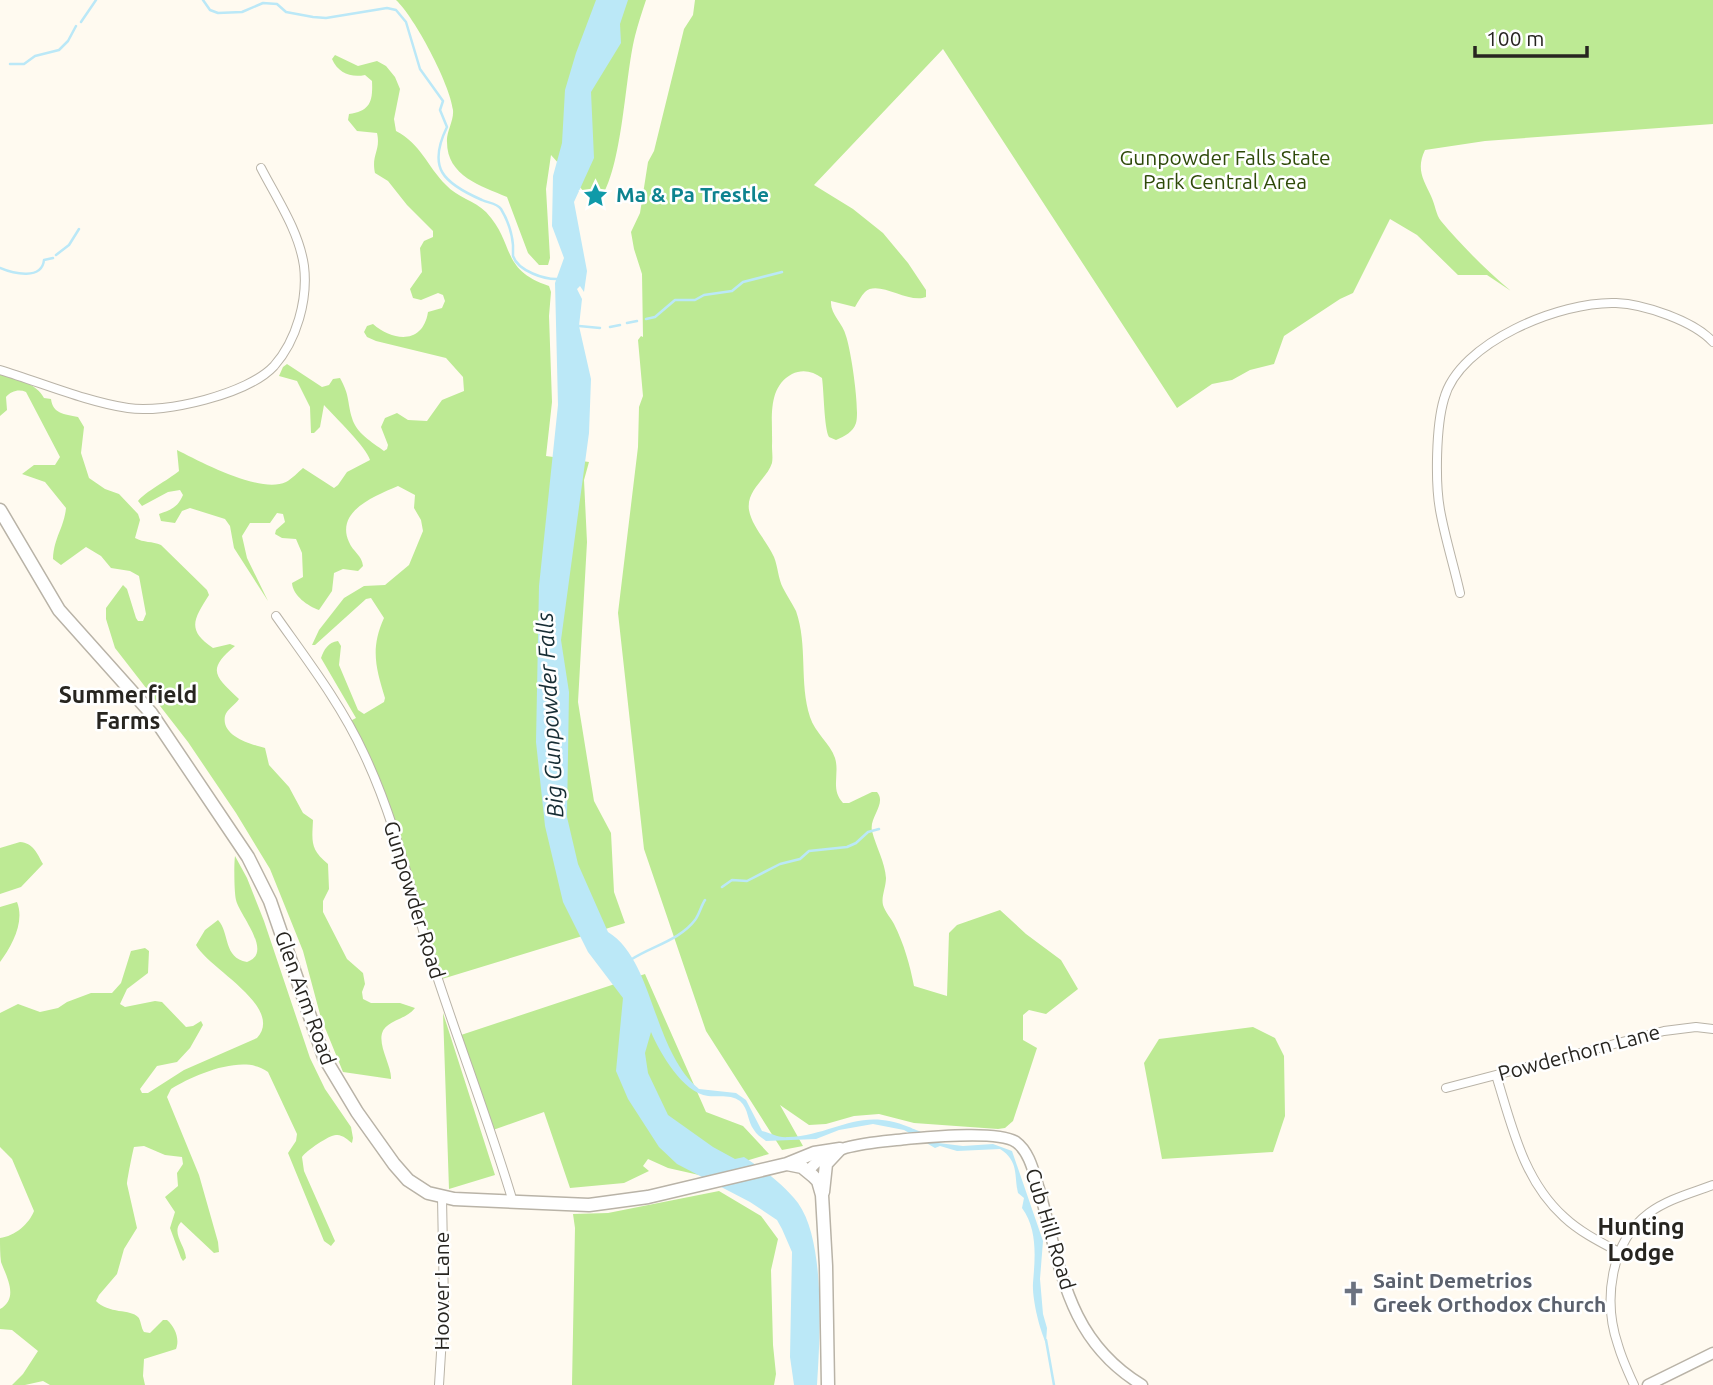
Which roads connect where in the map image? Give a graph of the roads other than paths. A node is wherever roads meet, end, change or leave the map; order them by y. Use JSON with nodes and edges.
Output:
{"nodes":[{"id":1,"x":261,"y":168,"type":"dead end"},
{"id":2,"x":1713,"y":342,"type":"edge"},
{"id":3,"x":0,"y":370,"type":"edge"},
{"id":4,"x":0,"y":510,"type":"edge"},
{"id":5,"x":1460,"y":593,"type":"dead end"},
{"id":6,"x":276,"y":615,"type":"dead end"},
{"id":7,"x":1713,"y":1030,"type":"edge"},
{"id":8,"x":1496,"y":1075,"type":"junction"},
{"id":9,"x":1446,"y":1088,"type":"dead end"},
{"id":10,"x":840,"y":1149,"type":"junction"},
{"id":11,"x":782,"y":1165,"type":"junction"},
{"id":12,"x":808,"y":1171,"type":"junction"},
{"id":13,"x":1713,"y":1185,"type":"edge"},
{"id":14,"x":822,"y":1195,"type":"junction"},
{"id":15,"x":442,"y":1197,"type":"junction"},
{"id":16,"x":513,"y":1202,"type":"junction"},
{"id":17,"x":1619,"y":1252,"type":"junction"},
{"id":18,"x":1713,"y":1353,"type":"edge"},
{"id":19,"x":439,"y":1385,"type":"edge"},
{"id":20,"x":828,"y":1385,"type":"edge"},
{"id":21,"x":1142,"y":1385,"type":"edge"},
{"id":22,"x":1634,"y":1385,"type":"edge"},
{"id":23,"x":1648,"y":1385,"type":"edge"}],
"edges":[{"from":1,"to":3,"type":"street"},
{"from":2,"to":5,"type":"street"},
{"from":4,"to":15,"type":"main road","name":"Glen Arm Road"},
{"from":6,"to":16,"type":"street","name":"Gunpowder Road"},
{"from":7,"to":8,"type":"street","name":"Powderhorn Lane"},
{"from":8,"to":9,"type":"street","name":"Powderhorn Lane"},
{"from":8,"to":17,"type":"street"},
{"from":10,"to":11,"type":"main road","name":"Glen Arm Road"},
{"from":10,"to":12,"type":"street","name":"Cub Hill Road"},
{"from":10,"to":14,"type":"main road"},
{"from":10,"to":21,"type":"street","name":"Cub Hill Road"},
{"from":11,"to":12,"type":"main road"},
{"from":11,"to":16,"type":"main road","name":"Glen Arm Road"},
{"from":12,"to":14,"type":"main road"},
{"from":13,"to":17,"type":"street"},
{"from":14,"to":20,"type":"main road"},
{"from":15,"to":16,"type":"main road","name":"Glen Arm Road"},
{"from":15,"to":19,"type":"street","name":"Hoover Lane"},
{"from":17,"to":22,"type":"street"},
{"from":18,"to":23,"type":"street"}]}
